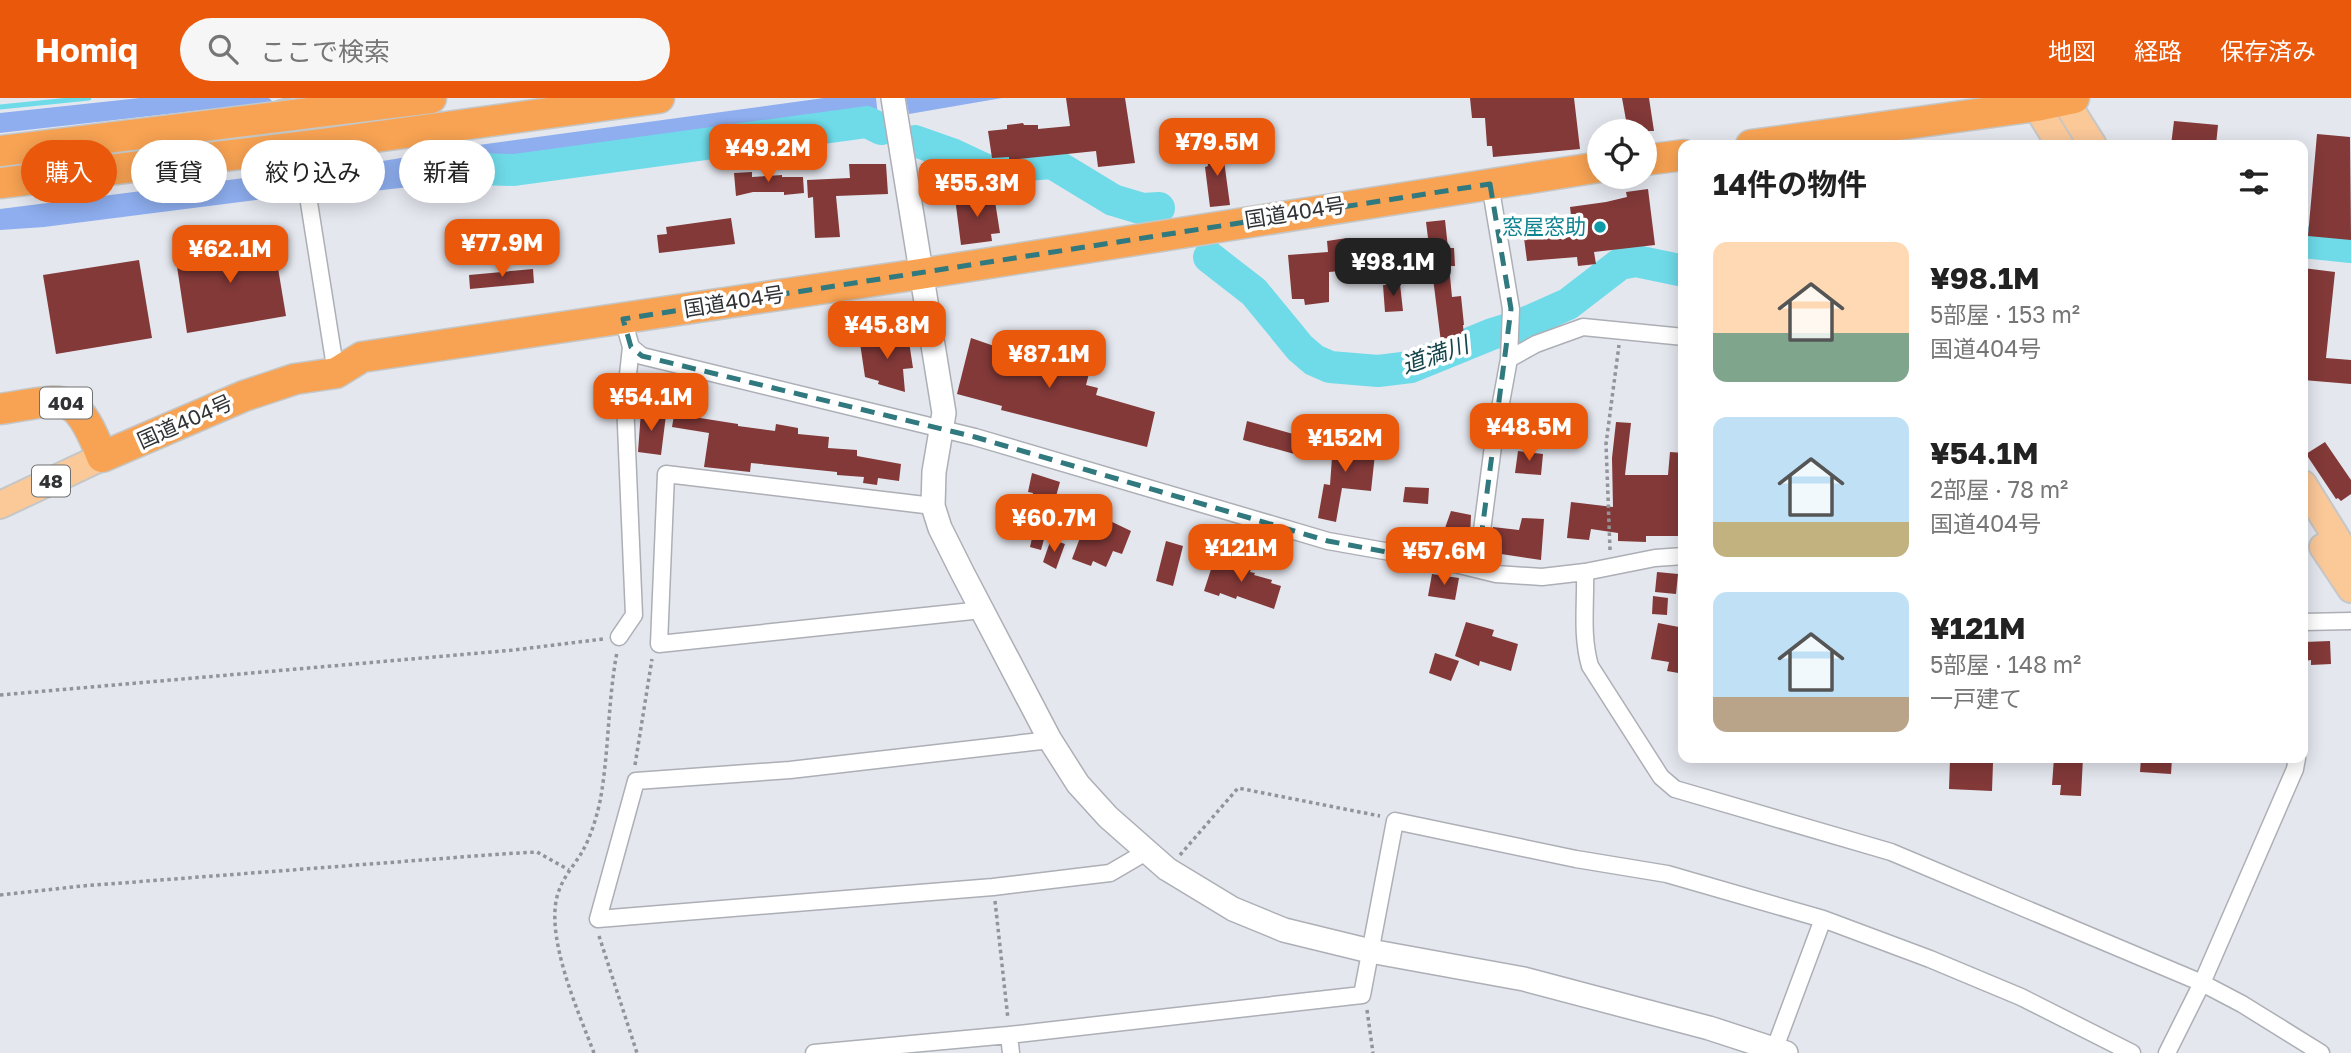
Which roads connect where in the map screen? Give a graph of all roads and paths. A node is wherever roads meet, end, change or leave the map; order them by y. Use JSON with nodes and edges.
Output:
{"nodes":[{"id":1,"x":431,"y":98,"type":"edge"},
{"id":2,"x":659,"y":98,"type":"edge"},
{"id":3,"x":893,"y":98,"type":"edge"},
{"id":4,"x":1917,"y":98,"type":"edge"},
{"id":5,"x":2054,"y":100,"type":"edge"},
{"id":6,"x":1838,"y":133,"type":"junction"},
{"id":7,"x":1787,"y":140,"type":"edge"},
{"id":8,"x":2059,"y":140,"type":"edge"},
{"id":9,"x":2089,"y":140,"type":"edge"},
{"id":10,"x":0,"y":151,"type":"edge"},
{"id":11,"x":1678,"y":156,"type":"edge"},
{"id":12,"x":1657,"y":158,"type":"edge"},
{"id":13,"x":1587,"y":169,"type":"edge"},
{"id":14,"x":0,"y":183,"type":"edge"},
{"id":15,"x":1490,"y":184,"type":"junction"},
{"id":16,"x":309,"y":203,"type":"edge"},
{"id":17,"x":920,"y":274,"type":"junction"},
{"id":18,"x":1622,"y":330,"type":"junction"},
{"id":19,"x":627,"y":333,"type":"junction"},
{"id":20,"x":1678,"y":336,"type":"edge"},
{"id":21,"x":1509,"y":359,"type":"junction"},
{"id":22,"x":336,"y":373,"type":"junction"},
{"id":23,"x":0,"y":409,"type":"edge"},
{"id":24,"x":942,"y":429,"type":"junction"},
{"id":25,"x":102,"y":457,"type":"junction"},
{"id":26,"x":2308,"y":492,"type":"edge"},
{"id":27,"x":0,"y":505,"type":"edge"},
{"id":28,"x":933,"y":506,"type":"junction"},
{"id":29,"x":2308,"y":525,"type":"edge"},
{"id":30,"x":1678,"y":556,"type":"edge"},
{"id":31,"x":2351,"y":561,"type":"edge"},
{"id":32,"x":1611,"y":566,"type":"junction"},
{"id":33,"x":1477,"y":569,"type":"junction"},
{"id":34,"x":1585,"y":572,"type":"junction"},
{"id":35,"x":2351,"y":589,"type":"edge"},
{"id":36,"x":982,"y":610,"type":"junction"},
{"id":37,"x":2351,"y":621,"type":"edge"},
{"id":38,"x":2308,"y":622,"type":"edge"},
{"id":39,"x":620,"y":637,"type":"junction"},
{"id":40,"x":659,"y":644,"type":"junction"},
{"id":41,"x":0,"y":695,"type":"edge"},
{"id":42,"x":1050,"y":740,"type":"junction"},
{"id":43,"x":2296,"y":763,"type":"edge"},
{"id":44,"x":636,"y":781,"type":"junction"},
{"id":45,"x":1395,"y":821,"type":"junction"},
{"id":46,"x":1146,"y":852,"type":"junction"},
{"id":47,"x":1167,"y":869,"type":"junction"},
{"id":48,"x":570,"y":870,"type":"junction"},
{"id":49,"x":993,"y":887,"type":"junction"},
{"id":50,"x":0,"y":895,"type":"edge"},
{"id":51,"x":598,"y":919,"type":"junction"},
{"id":52,"x":1823,"y":919,"type":"junction"},
{"id":53,"x":1370,"y":951,"type":"junction"},
{"id":54,"x":2202,"y":983,"type":"junction"},
{"id":55,"x":1362,"y":995,"type":"junction"},
{"id":56,"x":1009,"y":1035,"type":"junction"},
{"id":57,"x":592,"y":1047,"type":"junction"},
{"id":58,"x":1778,"y":1052,"type":"edge"},
{"id":59,"x":585,"y":1053,"type":"edge"},
{"id":60,"x":594,"y":1053,"type":"edge"},
{"id":61,"x":637,"y":1053,"type":"edge"},
{"id":62,"x":814,"y":1053,"type":"edge"},
{"id":63,"x":1011,"y":1053,"type":"edge"},
{"id":64,"x":1373,"y":1053,"type":"edge"},
{"id":65,"x":2132,"y":1053,"type":"edge"},
{"id":66,"x":2166,"y":1053,"type":"edge"},
{"id":67,"x":2321,"y":1053,"type":"edge"}],
"edges":[{"from":1,"to":10,"type":"highway"},
{"from":2,"to":14,"type":"highway"},
{"from":3,"to":17,"type":"street"},
{"from":4,"to":6,"type":"highway"},
{"from":5,"to":6,"type":"highway"},
{"from":5,"to":8,"type":"main road"},
{"from":5,"to":9,"type":"main road"},
{"from":6,"to":7,"type":"highway"},
{"from":11,"to":12,"type":"highway"},
{"from":13,"to":15,"type":"highway","name":"国道404号"},
{"from":15,"to":17,"type":"highway","name":"国道404号"},
{"from":15,"to":21,"type":"street"},
{"from":16,"to":22,"type":"street"},
{"from":17,"to":19,"type":"highway","name":"国道404号"},
{"from":17,"to":24,"type":"street"},
{"from":18,"to":20,"type":"street"},
{"from":18,"to":21,"type":"street"},
{"from":18,"to":32,"type":"path"},
{"from":19,"to":22,"type":"highway","name":"国道404号"},
{"from":19,"to":24,"type":"street"},
{"from":19,"to":39,"type":"street"},
{"from":21,"to":33,"type":"street"},
{"from":22,"to":25,"type":"highway","name":"国道404号"},
{"from":23,"to":25,"type":"highway","number":"404"},
{"from":24,"to":28,"type":"street"},
{"from":24,"to":33,"type":"street"},
{"from":25,"to":27,"type":"main road","number":"48"},
{"from":26,"to":31,"type":"main road"},
{"from":28,"to":36,"type":"street"},
{"from":28,"to":40,"type":"street"},
{"from":29,"to":35,"type":"main road"},
{"from":30,"to":32,"type":"street"},
{"from":32,"to":34,"type":"street"},
{"from":33,"to":34,"type":"street"},
{"from":34,"to":54,"type":"street"},
{"from":36,"to":40,"type":"street"},
{"from":36,"to":42,"type":"street"},
{"from":37,"to":38,"type":"street"},
{"from":39,"to":41,"type":"path"},
{"from":39,"to":48,"type":"path"},
{"from":40,"to":44,"type":"path"},
{"from":42,"to":44,"type":"street"},
{"from":42,"to":46,"type":"street"},
{"from":43,"to":54,"type":"street"},
{"from":44,"to":51,"type":"street"},
{"from":45,"to":47,"type":"path"},
{"from":45,"to":52,"type":"street"},
{"from":45,"to":53,"type":"street"},
{"from":46,"to":47,"type":"street"},
{"from":46,"to":49,"type":"street"},
{"from":47,"to":53,"type":"street"},
{"from":48,"to":50,"type":"path"},
{"from":48,"to":57,"type":"path"},
{"from":49,"to":51,"type":"street"},
{"from":49,"to":56,"type":"path"},
{"from":51,"to":61,"type":"path"},
{"from":52,"to":58,"type":"street"},
{"from":52,"to":65,"type":"street"},
{"from":53,"to":55,"type":"street"},
{"from":53,"to":58,"type":"street"},
{"from":54,"to":66,"type":"street"},
{"from":54,"to":67,"type":"street"},
{"from":55,"to":56,"type":"street"},
{"from":55,"to":64,"type":"path"},
{"from":56,"to":62,"type":"street"},
{"from":56,"to":63,"type":"street"},
{"from":57,"to":59,"type":"path"},
{"from":57,"to":60,"type":"path"}]}
